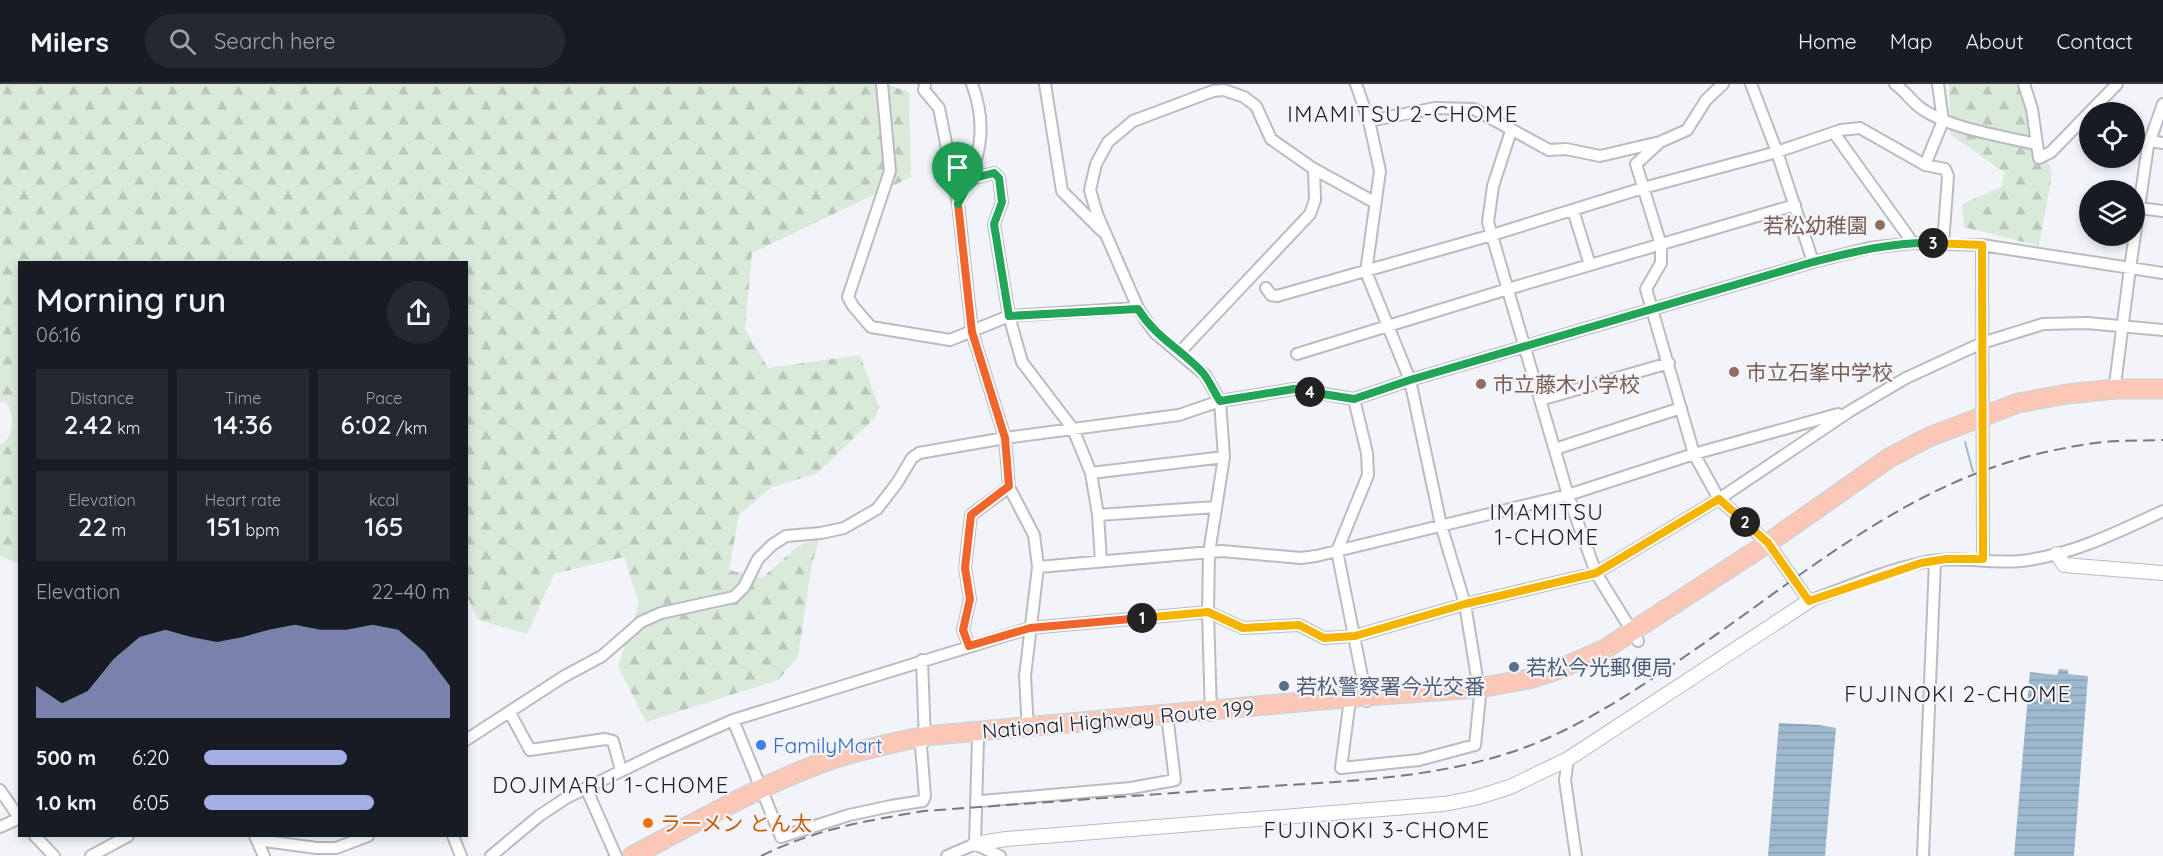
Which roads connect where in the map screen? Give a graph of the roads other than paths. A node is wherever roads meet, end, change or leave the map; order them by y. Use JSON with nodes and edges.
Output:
{"nodes":[{"id":1,"x":882,"y":84,"type":"edge"},
{"id":2,"x":925,"y":84,"type":"edge"},
{"id":3,"x":972,"y":84,"type":"edge"},
{"id":4,"x":1045,"y":84,"type":"edge"},
{"id":5,"x":1356,"y":84,"type":"edge"},
{"id":6,"x":1723,"y":84,"type":"edge"},
{"id":7,"x":1751,"y":84,"type":"edge"},
{"id":8,"x":1895,"y":84,"type":"edge"},
{"id":9,"x":1938,"y":84,"type":"edge"},
{"id":10,"x":2025,"y":84,"type":"edge"},
{"id":11,"x":2117,"y":84,"type":"edge"},
{"id":12,"x":1212,"y":88,"type":"edge"},
{"id":13,"x":2163,"y":104,"type":"edge"},
{"id":14,"x":1369,"y":121,"type":"junction"},
{"id":15,"x":1943,"y":121,"type":"junction"},
{"id":16,"x":1511,"y":131,"type":"junction"},
{"id":17,"x":1834,"y":133,"type":"junction"},
{"id":18,"x":2150,"y":141,"type":"junction"},
{"id":19,"x":1660,"y":142,"type":"junction"},
{"id":20,"x":2163,"y":143,"type":"edge"},
{"id":21,"x":2037,"y":144,"type":"junction"},
{"id":22,"x":1778,"y":152,"type":"junction"},
{"id":23,"x":1925,"y":165,"type":"junction"},
{"id":24,"x":1314,"y":169,"type":"junction"},
{"id":25,"x":971,"y":179,"type":"junction"},
{"id":26,"x":2144,"y":180,"type":"edge"},
{"id":27,"x":1643,"y":188,"type":"junction"},
{"id":28,"x":1374,"y":202,"type":"junction"},
{"id":29,"x":958,"y":204,"type":"junction"},
{"id":30,"x":1795,"y":205,"type":"junction"},
{"id":31,"x":2145,"y":209,"type":"edge"},
{"id":32,"x":1573,"y":210,"type":"junction"},
{"id":33,"x":2163,"y":211,"type":"edge"},
{"id":34,"x":1492,"y":235,"type":"junction"},
{"id":35,"x":1106,"y":236,"type":"junction"},
{"id":36,"x":1913,"y":243,"type":"junction"},
{"id":37,"x":1943,"y":244,"type":"junction"},
{"id":38,"x":1661,"y":245,"type":"junction"},
{"id":39,"x":1982,"y":245,"type":"junction"},
{"id":40,"x":2133,"y":246,"type":"edge"},
{"id":41,"x":1813,"y":262,"type":"junction"},
{"id":42,"x":1590,"y":266,"type":"junction"},
{"id":43,"x":2130,"y":268,"type":"junction"},
{"id":44,"x":1366,"y":272,"type":"junction"},
{"id":45,"x":2163,"y":273,"type":"edge"},
{"id":46,"x":1266,"y":288,"type":"dead end"},
{"id":47,"x":1508,"y":289,"type":"junction"},
{"id":48,"x":1138,"y":309,"type":"junction"},
{"id":49,"x":1653,"y":309,"type":"junction"},
{"id":50,"x":1009,"y":316,"type":"junction"},
{"id":51,"x":2123,"y":325,"type":"junction"},
{"id":52,"x":1387,"y":327,"type":"junction"},
{"id":53,"x":2163,"y":330,"type":"edge"},
{"id":54,"x":972,"y":332,"type":"junction"},
{"id":55,"x":1982,"y":343,"type":"junction"},
{"id":56,"x":1524,"y":346,"type":"junction"},
{"id":57,"x":1180,"y":352,"type":"junction"},
{"id":58,"x":1297,"y":354,"type":"dead end"},
{"id":59,"x":1668,"y":363,"type":"junction"},
{"id":60,"x":1410,"y":380,"type":"junction"},
{"id":61,"x":2163,"y":389,"type":"edge"},
{"id":62,"x":2114,"y":393,"type":"junction"},
{"id":63,"x":2163,"y":398,"type":"edge"},
{"id":64,"x":1354,"y":399,"type":"junction"},
{"id":65,"x":1540,"y":400,"type":"junction"},
{"id":66,"x":1220,"y":401,"type":"junction"},
{"id":67,"x":1681,"y":408,"type":"junction"},
{"id":68,"x":1850,"y":411,"type":"junction"},
{"id":69,"x":1982,"y":420,"type":"junction"},
{"id":70,"x":1073,"y":429,"type":"junction"},
{"id":71,"x":1005,"y":438,"type":"junction"},
{"id":72,"x":1555,"y":449,"type":"junction"},
{"id":73,"x":1694,"y":454,"type":"junction"},
{"id":74,"x":1224,"y":457,"type":"junction"},
{"id":75,"x":1091,"y":473,"type":"junction"},
{"id":76,"x":1009,"y":486,"type":"junction"},
{"id":77,"x":1568,"y":495,"type":"junction"},
{"id":78,"x":1719,"y":499,"type":"junction"},
{"id":79,"x":1216,"y":507,"type":"junction"},
{"id":80,"x":2163,"y":512,"type":"edge"},
{"id":81,"x":1098,"y":515,"type":"junction"},
{"id":82,"x":1441,"y":525,"type":"junction"},
{"id":83,"x":1771,"y":547,"type":"junction"},
{"id":84,"x":1337,"y":551,"type":"junction"},
{"id":85,"x":1209,"y":553,"type":"junction"},
{"id":86,"x":2057,"y":554,"type":"junction"},
{"id":87,"x":1983,"y":559,"type":"junction"},
{"id":88,"x":1101,"y":561,"type":"junction"},
{"id":89,"x":1935,"y":561,"type":"junction"},
{"id":90,"x":1038,"y":567,"type":"junction"},
{"id":91,"x":1596,"y":573,"type":"junction"},
{"id":92,"x":2163,"y":573,"type":"edge"},
{"id":93,"x":1809,"y":601,"type":"junction"},
{"id":94,"x":1465,"y":604,"type":"junction"},
{"id":95,"x":1208,"y":612,"type":"junction"},
{"id":96,"x":1030,"y":628,"type":"junction"},
{"id":97,"x":1355,"y":636,"type":"junction"},
{"id":98,"x":1635,"y":637,"type":"junction"},
{"id":99,"x":969,"y":646,"type":"junction"},
{"id":100,"x":922,"y":660,"type":"junction"},
{"id":101,"x":1479,"y":692,"type":"junction"},
{"id":102,"x":1367,"y":700,"type":"junction"},
{"id":103,"x":1349,"y":707,"type":"junction"},
{"id":104,"x":510,"y":713,"type":"junction"},
{"id":105,"x":1211,"y":715,"type":"junction"},
{"id":106,"x":733,"y":720,"type":"junction"},
{"id":107,"x":1168,"y":723,"type":"junction"},
{"id":108,"x":1028,"y":731,"type":"junction"},
{"id":109,"x":468,"y":739,"type":"edge"},
{"id":110,"x":978,"y":739,"type":"junction"},
{"id":111,"x":924,"y":743,"type":"junction"},
{"id":112,"x":1568,"y":759,"type":"junction"},
{"id":113,"x":621,"y":770,"type":"junction"},
{"id":114,"x":586,"y":788,"type":"junction"},
{"id":115,"x":0,"y":790,"type":"edge"},
{"id":116,"x":763,"y":792,"type":"junction"},
{"id":117,"x":976,"y":798,"type":"junction"},
{"id":118,"x":18,"y":817,"type":"edge"},
{"id":119,"x":18,"y":818,"type":"edge"},
{"id":120,"x":0,"y":827,"type":"edge"},
{"id":121,"x":36,"y":837,"type":"edge"},
{"id":122,"x":126,"y":837,"type":"edge"},
{"id":123,"x":366,"y":837,"type":"edge"},
{"id":124,"x":453,"y":837,"type":"edge"},
{"id":125,"x":256,"y":838,"type":"edge"},
{"id":126,"x":975,"y":844,"type":"junction"},
{"id":127,"x":54,"y":856,"type":"edge"},
{"id":128,"x":91,"y":856,"type":"edge"},
{"id":129,"x":264,"y":856,"type":"edge"},
{"id":130,"x":461,"y":856,"type":"edge"},
{"id":131,"x":492,"y":856,"type":"edge"},
{"id":132,"x":616,"y":856,"type":"edge"},
{"id":133,"x":632,"y":856,"type":"edge"},
{"id":134,"x":649,"y":856,"type":"edge"},
{"id":135,"x":947,"y":856,"type":"edge"},
{"id":136,"x":1000,"y":856,"type":"edge"},
{"id":137,"x":1576,"y":856,"type":"edge"},
{"id":138,"x":1923,"y":856,"type":"edge"}],
"edges":[{"from":1,"to":54,"type":"street"},
{"from":2,"to":29,"type":"street"},
{"from":3,"to":25,"type":"street"},
{"from":4,"to":35,"type":"street"},
{"from":5,"to":14,"type":"street"},
{"from":6,"to":19,"type":"street"},
{"from":7,"to":22,"type":"street"},
{"from":8,"to":15,"type":"street"},
{"from":9,"to":15,"type":"street"},
{"from":10,"to":21,"type":"street"},
{"from":11,"to":21,"type":"street"},
{"from":12,"to":24,"type":"street"},
{"from":12,"to":35,"type":"street"},
{"from":13,"to":18,"type":"street"},
{"from":14,"to":16,"type":"street"},
{"from":14,"to":28,"type":"street"},
{"from":15,"to":21,"type":"street"},
{"from":15,"to":23,"type":"street"},
{"from":16,"to":19,"type":"street"},
{"from":16,"to":34,"type":"street"},
{"from":17,"to":22,"type":"street"},
{"from":17,"to":23,"type":"street"},
{"from":17,"to":36,"type":"street"},
{"from":18,"to":20,"type":"street"},
{"from":18,"to":26,"type":"street"},
{"from":19,"to":27,"type":"street"},
{"from":22,"to":27,"type":"street"},
{"from":22,"to":30,"type":"street"},
{"from":23,"to":37,"type":"street"},
{"from":24,"to":28,"type":"street"},
{"from":24,"to":57,"type":"street"},
{"from":25,"to":29,"type":"street"},
{"from":25,"to":50,"type":"street"},
{"from":27,"to":32,"type":"street"},
{"from":27,"to":38,"type":"street"},
{"from":28,"to":44,"type":"street"},
{"from":29,"to":54,"type":"street"},
{"from":30,"to":38,"type":"street"},
{"from":30,"to":41,"type":"street"},
{"from":31,"to":33,"type":"street"},
{"from":32,"to":34,"type":"street"},
{"from":32,"to":42,"type":"street"},
{"from":34,"to":44,"type":"street"},
{"from":34,"to":47,"type":"street"},
{"from":35,"to":48,"type":"street"},
{"from":36,"to":37,"type":"street"},
{"from":36,"to":41,"type":"street"},
{"from":37,"to":39,"type":"street"},
{"from":38,"to":42,"type":"street"},
{"from":38,"to":49,"type":"street"},
{"from":39,"to":43,"type":"street"},
{"from":39,"to":55,"type":"street"},
{"from":40,"to":43,"type":"street"},
{"from":41,"to":49,"type":"street"},
{"from":42,"to":47,"type":"street"},
{"from":43,"to":45,"type":"street"},
{"from":43,"to":51,"type":"street"},
{"from":44,"to":46,"type":"street"},
{"from":44,"to":52,"type":"street"},
{"from":47,"to":52,"type":"street"},
{"from":47,"to":56,"type":"street"},
{"from":48,"to":50,"type":"street"},
{"from":48,"to":57,"type":"street"},
{"from":49,"to":56,"type":"street"},
{"from":49,"to":59,"type":"street"},
{"from":50,"to":54,"type":"street"},
{"from":50,"to":70,"type":"street"},
{"from":51,"to":53,"type":"street"},
{"from":51,"to":55,"type":"street"},
{"from":51,"to":62,"type":"street"},
{"from":52,"to":58,"type":"street"},
{"from":52,"to":60,"type":"street"},
{"from":54,"to":71,"type":"street"},
{"from":55,"to":68,"type":"street"},
{"from":55,"to":69,"type":"street"},
{"from":56,"to":60,"type":"street"},
{"from":56,"to":65,"type":"street"},
{"from":57,"to":66,"type":"street"},
{"from":59,"to":65,"type":"street"},
{"from":59,"to":67,"type":"street"},
{"from":60,"to":64,"type":"street"},
{"from":60,"to":82,"type":"street"},
{"from":61,"to":62,"type":"highway","name":"National Highway Route 199"},
{"from":62,"to":63,"type":"highway","name":"National Highway Route 199"},
{"from":62,"to":69,"type":"highway","name":"National Highway Route 199"},
{"from":64,"to":66,"type":"street"},
{"from":64,"to":84,"type":"street"},
{"from":65,"to":72,"type":"street"},
{"from":66,"to":70,"type":"street"},
{"from":66,"to":74,"type":"street"},
{"from":67,"to":72,"type":"street"},
{"from":67,"to":73,"type":"street"},
{"from":68,"to":73,"type":"street"},
{"from":68,"to":78,"type":"street"},
{"from":69,"to":83,"type":"highway","name":"National Highway Route 199"},
{"from":69,"to":87,"type":"street"},
{"from":70,"to":71,"type":"street"},
{"from":70,"to":75,"type":"street"},
{"from":71,"to":76,"type":"street"},
{"from":71,"to":104,"type":"street"},
{"from":72,"to":77,"type":"street"},
{"from":73,"to":77,"type":"street"},
{"from":73,"to":78,"type":"street"},
{"from":74,"to":75,"type":"street"},
{"from":74,"to":79,"type":"street"},
{"from":75,"to":81,"type":"street"},
{"from":76,"to":90,"type":"street"},
{"from":76,"to":99,"type":"street"},
{"from":77,"to":82,"type":"street"},
{"from":77,"to":91,"type":"street"},
{"from":78,"to":83,"type":"street"},
{"from":78,"to":91,"type":"street"},
{"from":79,"to":81,"type":"street"},
{"from":79,"to":85,"type":"street"},
{"from":80,"to":86,"type":"street"},
{"from":81,"to":88,"type":"street"},
{"from":82,"to":84,"type":"street"},
{"from":82,"to":94,"type":"street"},
{"from":83,"to":93,"type":"street"},
{"from":83,"to":98,"type":"highway","name":"National Highway Route 199"},
{"from":84,"to":85,"type":"street"},
{"from":84,"to":97,"type":"street"},
{"from":85,"to":88,"type":"street"},
{"from":85,"to":95,"type":"street"},
{"from":86,"to":87,"type":"street"},
{"from":86,"to":92,"type":"street"},
{"from":87,"to":89,"type":"street"},
{"from":88,"to":90,"type":"street"},
{"from":89,"to":93,"type":"street"},
{"from":89,"to":138,"type":"street"},
{"from":90,"to":96,"type":"street"},
{"from":91,"to":94,"type":"street"},
{"from":91,"to":98,"type":"street"},
{"from":93,"to":112,"type":"street"},
{"from":94,"to":97,"type":"street"},
{"from":94,"to":101,"type":"street"},
{"from":95,"to":96,"type":"street"},
{"from":95,"to":97,"type":"street"},
{"from":95,"to":105,"type":"street"},
{"from":96,"to":99,"type":"street"},
{"from":96,"to":108,"type":"street"},
{"from":97,"to":102,"type":"street"},
{"from":98,"to":101,"type":"highway","name":"National Highway Route 199"},
{"from":99,"to":100,"type":"street"},
{"from":100,"to":106,"type":"street"},
{"from":100,"to":111,"type":"street"},
{"from":101,"to":102,"type":"highway","name":"National Highway Route 199"},
{"from":101,"to":103,"type":"street"},
{"from":102,"to":103,"type":"highway","name":"National Highway Route 199"},
{"from":102,"to":105,"type":"highway","name":"National Highway Route 199"},
{"from":103,"to":105,"type":"highway","name":"National Highway Route 199"},
{"from":104,"to":109,"type":"street"},
{"from":104,"to":113,"type":"street"},
{"from":105,"to":107,"type":"highway","name":"National Highway Route 199"},
{"from":105,"to":108,"type":"highway","name":"National Highway Route 199"},
{"from":106,"to":113,"type":"street"},
{"from":106,"to":116,"type":"street"},
{"from":107,"to":108,"type":"highway","name":"National Highway Route 199"},
{"from":107,"to":117,"type":"street"},
{"from":108,"to":110,"type":"highway","name":"National Highway Route 199"},
{"from":108,"to":111,"type":"highway","name":"National Highway Route 199"},
{"from":110,"to":111,"type":"highway","name":"National Highway Route 199"},
{"from":110,"to":117,"type":"street"},
{"from":111,"to":116,"type":"highway","name":"National Highway Route 199"},
{"from":111,"to":116,"type":"street"},
{"from":112,"to":126,"type":"street"},
{"from":112,"to":137,"type":"street"},
{"from":113,"to":114,"type":"street"},
{"from":114,"to":131,"type":"street"},
{"from":114,"to":132,"type":"street"},
{"from":115,"to":118,"type":"street"},
{"from":116,"to":133,"type":"highway","name":"National Highway Route 199"},
{"from":116,"to":134,"type":"highway","name":"National Highway Route 199"},
{"from":117,"to":126,"type":"street"},
{"from":119,"to":120,"type":"street"},
{"from":121,"to":127,"type":"street"},
{"from":122,"to":128,"type":"street"},
{"from":123,"to":125,"type":"street"},
{"from":124,"to":130,"type":"street"},
{"from":125,"to":129,"type":"street"},
{"from":126,"to":135,"type":"street"},
{"from":126,"to":136,"type":"street"}]}
